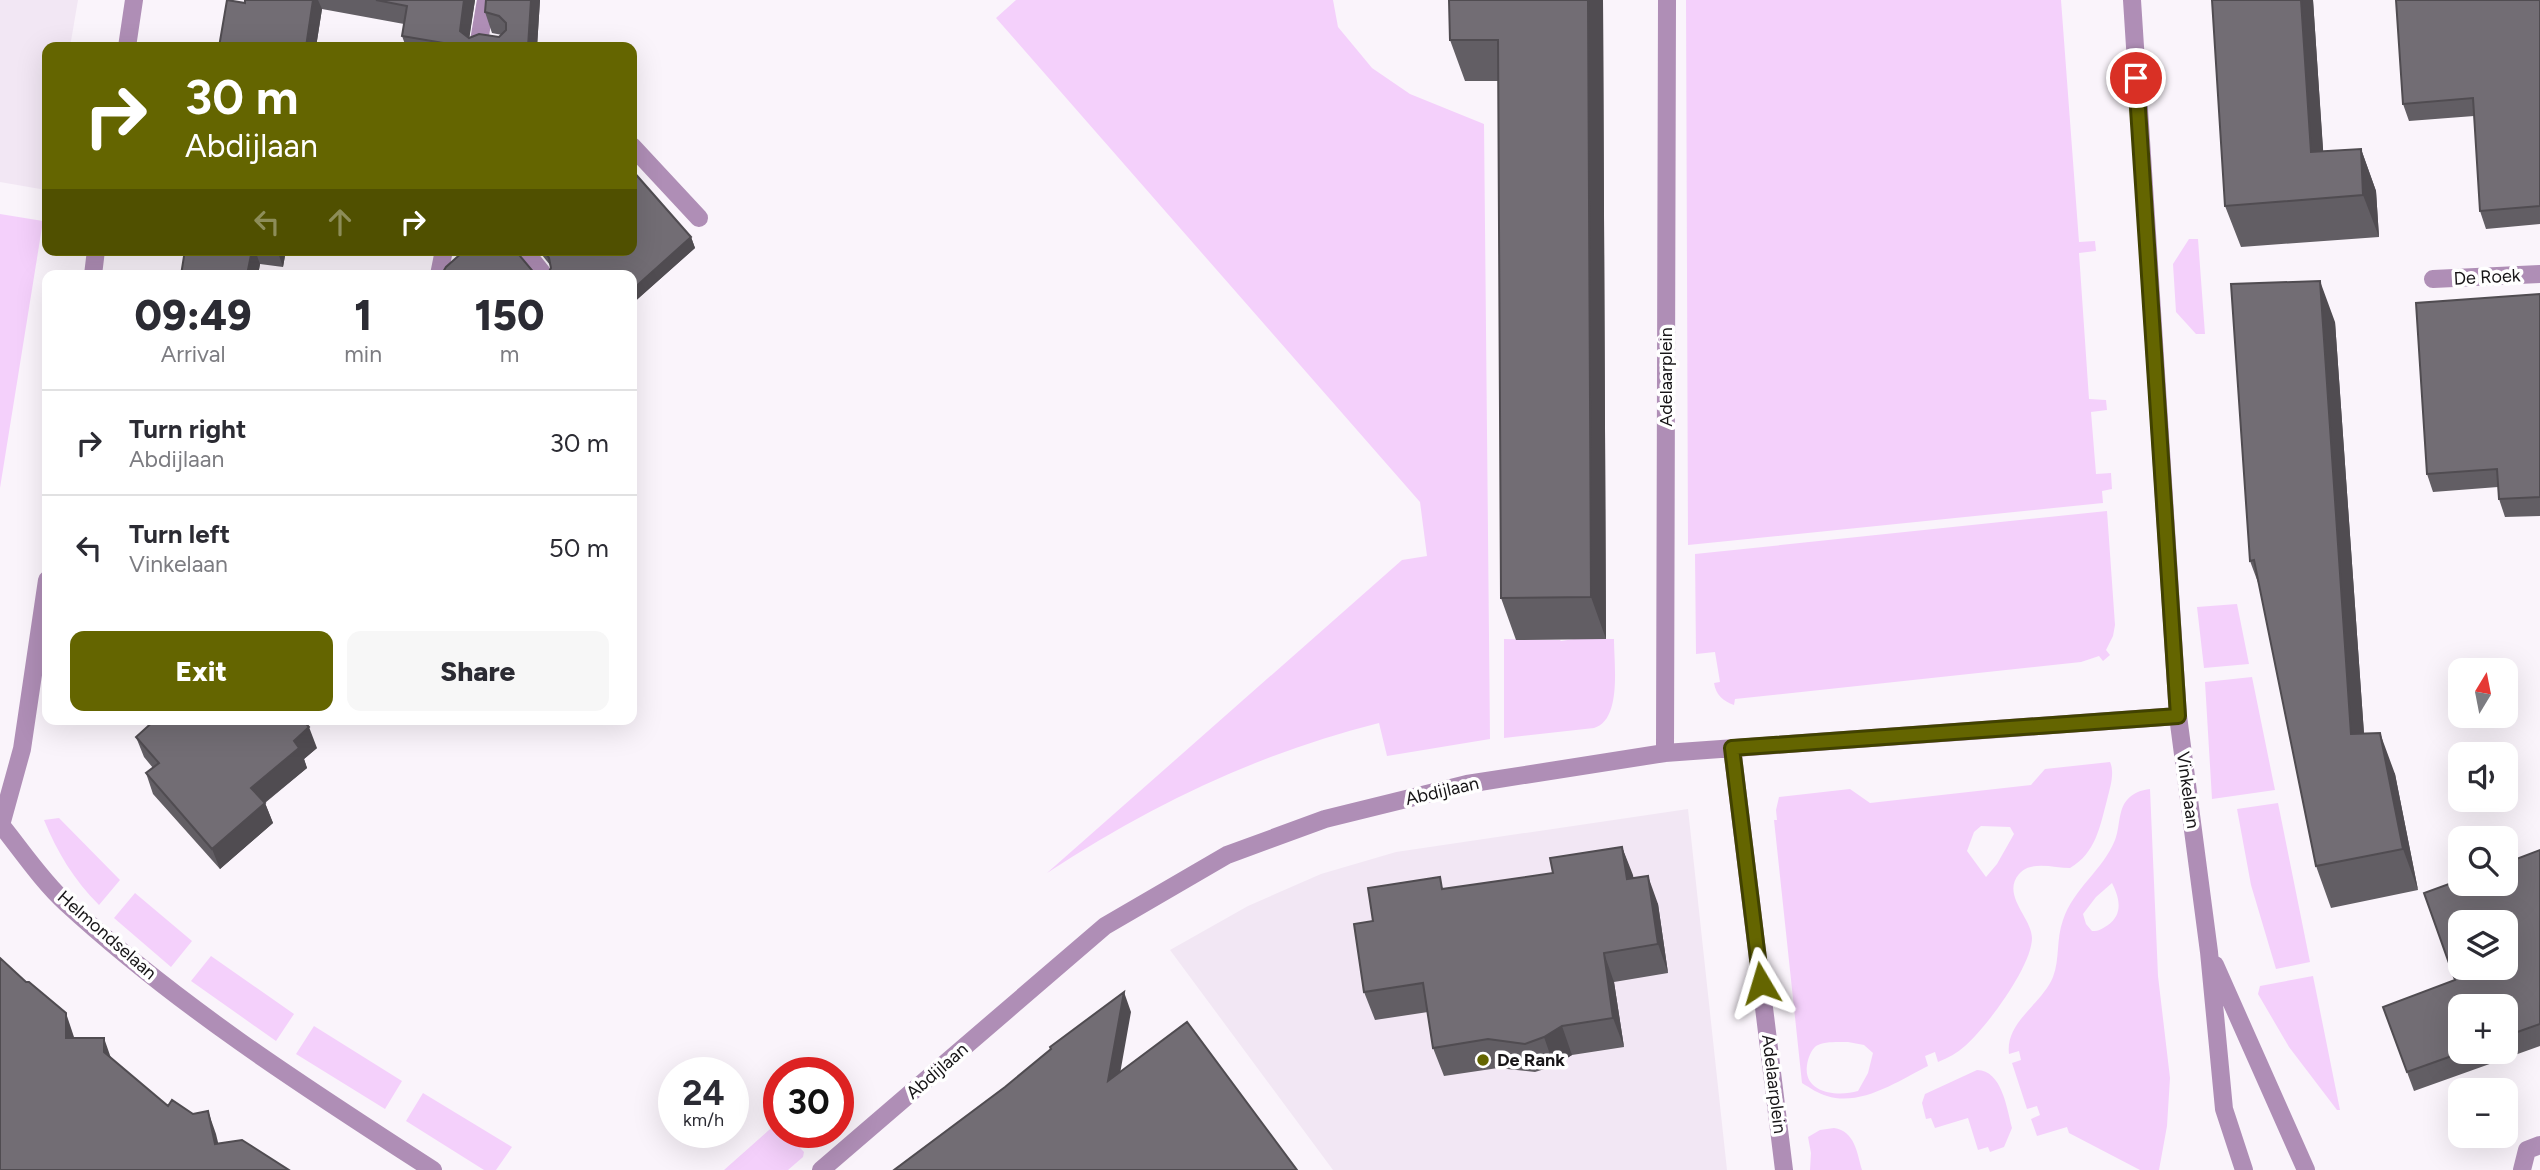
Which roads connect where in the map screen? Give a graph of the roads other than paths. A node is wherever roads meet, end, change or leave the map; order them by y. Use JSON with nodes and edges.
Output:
{"nodes":[{"id":1,"x":134,"y":0,"type":"edge"},
{"id":2,"x":486,"y":0,"type":"edge"},
{"id":3,"x":1667,"y":0,"type":"edge"},
{"id":4,"x":2132,"y":0,"type":"edge"},
{"id":5,"x":128,"y":42,"type":"edge"},
{"id":6,"x":483,"y":42,"type":"edge"},
{"id":7,"x":637,"y":151,"type":"edge"},
{"id":8,"x":699,"y":218,"type":"dead end"},
{"id":9,"x":529,"y":256,"type":"edge"},
{"id":10,"x":540,"y":270,"type":"edge"},
{"id":11,"x":2540,"y":274,"type":"edge"},
{"id":12,"x":2433,"y":279,"type":"dead end"},
{"id":13,"x":42,"y":614,"type":"edge"},
{"id":14,"x":2178,"y":716,"type":"junction"},
{"id":15,"x":1732,"y":748,"type":"junction"},
{"id":16,"x":1665,"y":753,"type":"junction"},
{"id":17,"x":2210,"y":952,"type":"junction"},
{"id":18,"x":2540,"y":1145,"type":"edge"},
{"id":19,"x":433,"y":1170,"type":"edge"},
{"id":20,"x":821,"y":1170,"type":"edge"},
{"id":21,"x":1784,"y":1170,"type":"edge"},
{"id":22,"x":2244,"y":1170,"type":"edge"},
{"id":23,"x":2306,"y":1170,"type":"edge"},
{"id":24,"x":2522,"y":1170,"type":"edge"}],
"edges":[{"from":1,"to":5,"type":"street"},
{"from":2,"to":6,"type":"street"},
{"from":3,"to":16,"type":"street","name":"Adelaarplein"},
{"from":4,"to":14,"type":"street","name":"Vinkelaan"},
{"from":7,"to":8,"type":"street"},
{"from":9,"to":10,"type":"street"},
{"from":11,"to":12,"type":"street","name":"De Roek"},
{"from":13,"to":19,"type":"street","name":"Helmondselaan"},
{"from":14,"to":15,"type":"street","name":"Abdijlaan"},
{"from":14,"to":17,"type":"street","name":"Vinkelaan"},
{"from":15,"to":16,"type":"street","name":"Abdijlaan"},
{"from":15,"to":21,"type":"street","name":"Adelaarplein"},
{"from":16,"to":20,"type":"street","name":"Abdijlaan"},
{"from":17,"to":22,"type":"street","name":"Vinkelaan"},
{"from":17,"to":23,"type":"street","name":"Vinkelaan"},
{"from":18,"to":24,"type":"street"}]}
